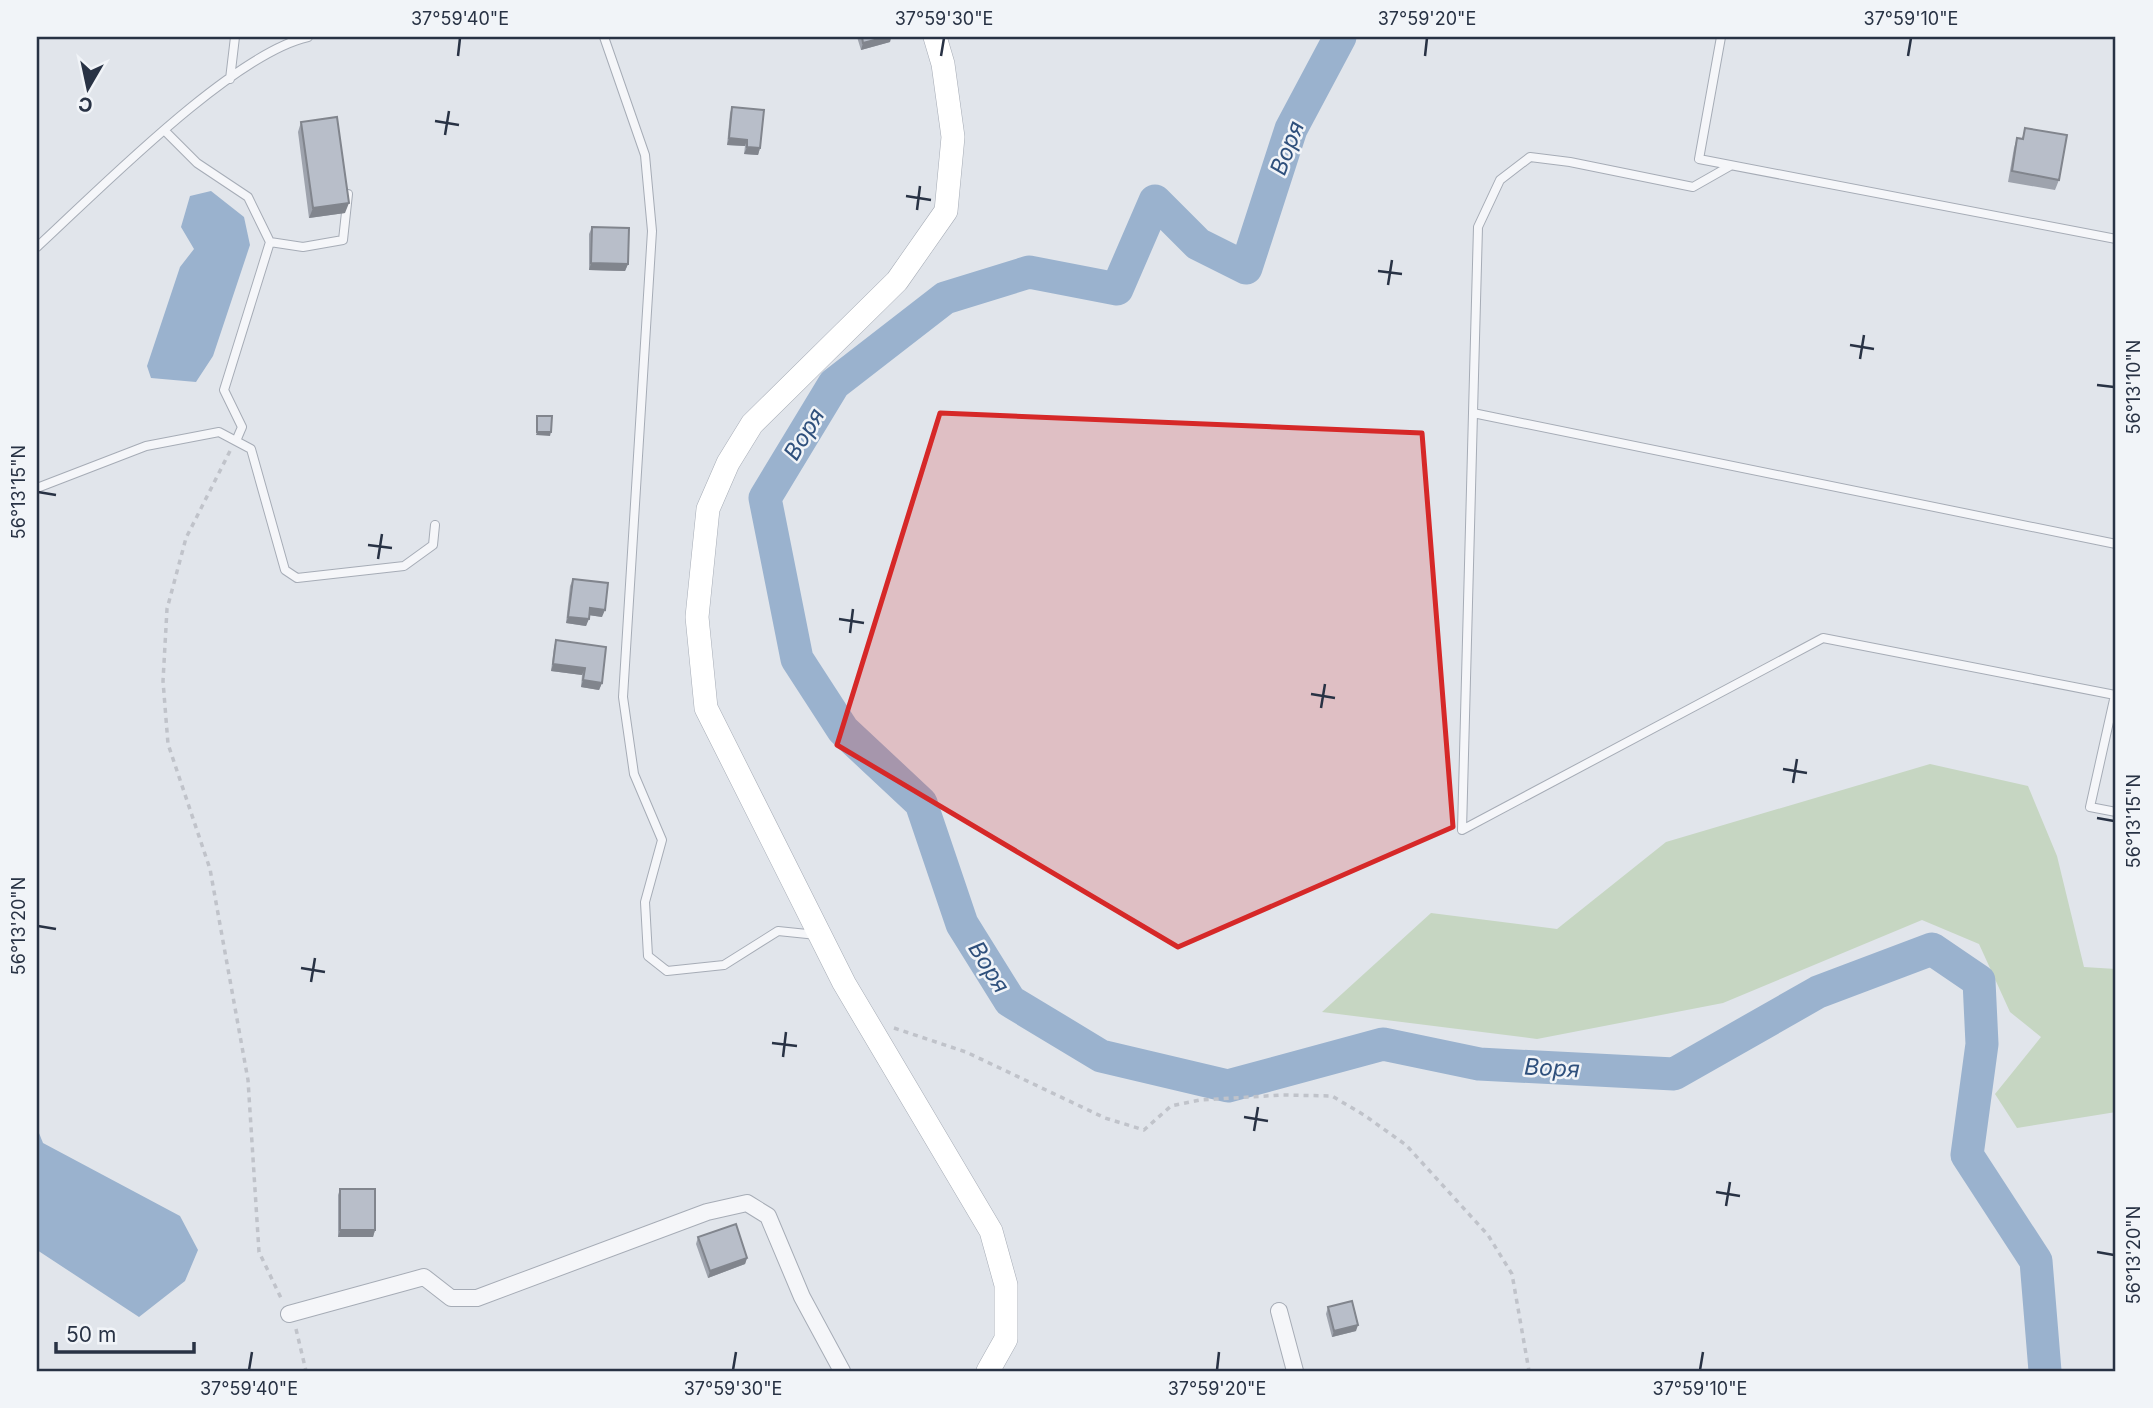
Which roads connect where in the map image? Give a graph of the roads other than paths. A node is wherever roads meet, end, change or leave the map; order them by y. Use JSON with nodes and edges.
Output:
{"nodes":[{"id":1,"x":235,"y":37,"type":"edge"},
{"id":2,"x":308,"y":37,"type":"edge"},
{"id":3,"x":604,"y":37,"type":"edge"},
{"id":4,"x":935,"y":37,"type":"edge"},
{"id":5,"x":1721,"y":37,"type":"edge"},
{"id":6,"x":230,"y":79,"type":"junction"},
{"id":7,"x":165,"y":131,"type":"junction"},
{"id":8,"x":1730,"y":166,"type":"junction"},
{"id":9,"x":348,"y":194,"type":"edge"},
{"id":10,"x":2116,"y":239,"type":"edge"},
{"id":11,"x":270,"y":242,"type":"junction"},
{"id":12,"x":37,"y":247,"type":"edge"},
{"id":13,"x":1472,"y":413,"type":"junction"},
{"id":14,"x":236,"y":441,"type":"junction"},
{"id":15,"x":37,"y":488,"type":"edge"},
{"id":16,"x":435,"y":526,"type":"dead end"},
{"id":17,"x":2116,"y":544,"type":"edge"},
{"id":18,"x":2116,"y":812,"type":"edge"},
{"id":19,"x":820,"y":935,"type":"junction"},
{"id":20,"x":1279,"y":1311,"type":"dead end"},
{"id":21,"x":289,"y":1314,"type":"road end"},
{"id":22,"x":842,"y":1371,"type":"edge"},
{"id":23,"x":988,"y":1371,"type":"edge"},
{"id":24,"x":1295,"y":1371,"type":"edge"}],
"edges":[{"from":1,"to":6,"type":"lane"},
{"from":2,"to":6,"type":"lane"},
{"from":3,"to":19,"type":"lane"},
{"from":4,"to":19,"type":"street"},
{"from":5,"to":8,"type":"lane"},
{"from":6,"to":7,"type":"lane"},
{"from":7,"to":11,"type":"lane"},
{"from":7,"to":12,"type":"lane"},
{"from":8,"to":10,"type":"lane"},
{"from":8,"to":13,"type":"lane"},
{"from":9,"to":11,"type":"lane"},
{"from":11,"to":14,"type":"lane"},
{"from":13,"to":17,"type":"lane"},
{"from":13,"to":18,"type":"lane"},
{"from":14,"to":15,"type":"lane"},
{"from":14,"to":16,"type":"lane"},
{"from":19,"to":23,"type":"street"},
{"from":20,"to":24,"type":"street"},
{"from":21,"to":22,"type":"street"}]}
